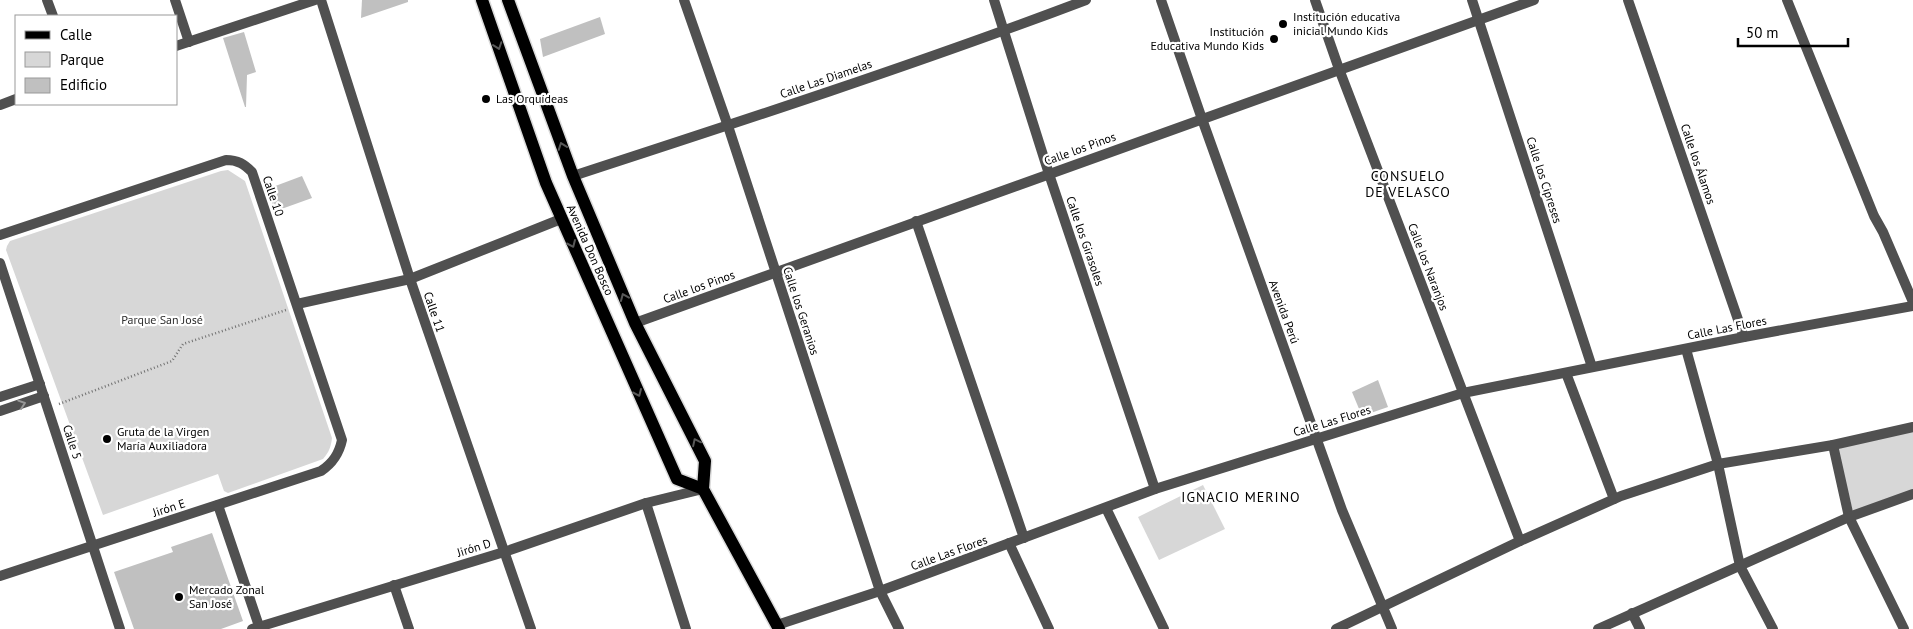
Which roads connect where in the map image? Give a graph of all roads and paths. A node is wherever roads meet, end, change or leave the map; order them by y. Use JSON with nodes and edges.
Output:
{"nodes":[{"id":1,"x":47,"y":0,"type":"edge"},
{"id":2,"x":176,"y":0,"type":"edge"},
{"id":3,"x":315,"y":0,"type":"edge"},
{"id":4,"x":321,"y":0,"type":"edge"},
{"id":5,"x":482,"y":0,"type":"edge"},
{"id":6,"x":508,"y":0,"type":"edge"},
{"id":7,"x":684,"y":0,"type":"edge"},
{"id":8,"x":994,"y":0,"type":"edge"},
{"id":9,"x":1086,"y":0,"type":"edge"},
{"id":10,"x":1162,"y":0,"type":"edge"},
{"id":11,"x":1315,"y":0,"type":"edge"},
{"id":12,"x":1472,"y":0,"type":"edge"},
{"id":13,"x":1534,"y":0,"type":"edge"},
{"id":14,"x":1628,"y":0,"type":"edge"},
{"id":15,"x":1787,"y":0,"type":"edge"},
{"id":16,"x":53,"y":15,"type":"edge"},
{"id":17,"x":1478,"y":19,"type":"junction"},
{"id":18,"x":1004,"y":31,"type":"junction"},
{"id":19,"x":189,"y":42,"type":"junction"},
{"id":20,"x":178,"y":45,"type":"edge"},
{"id":21,"x":1339,"y":69,"type":"junction"},
{"id":22,"x":15,"y":99,"type":"edge"},
{"id":23,"x":0,"y":104,"type":"edge"},
{"id":24,"x":1202,"y":119,"type":"junction"},
{"id":25,"x":728,"y":126,"type":"junction"},
{"id":26,"x":1049,"y":174,"type":"junction"},
{"id":27,"x":573,"y":176,"type":"junction"},
{"id":28,"x":561,"y":219,"type":"junction"},
{"id":29,"x":916,"y":221,"type":"junction"},
{"id":30,"x":0,"y":235,"type":"edge"},
{"id":31,"x":0,"y":263,"type":"edge"},
{"id":32,"x":775,"y":272,"type":"junction"},
{"id":33,"x":410,"y":279,"type":"junction"},
{"id":34,"x":1913,"y":302,"type":"edge"},
{"id":35,"x":297,"y":305,"type":"junction"},
{"id":36,"x":1913,"y":306,"type":"edge"},
{"id":37,"x":635,"y":323,"type":"junction"},
{"id":38,"x":1744,"y":337,"type":"junction"},
{"id":39,"x":1686,"y":349,"type":"junction"},
{"id":40,"x":1592,"y":367,"type":"junction"},
{"id":41,"x":1566,"y":373,"type":"junction"},
{"id":42,"x":40,"y":384,"type":"junction"},
{"id":43,"x":1463,"y":393,"type":"junction"},
{"id":44,"x":44,"y":396,"type":"junction"},
{"id":45,"x":0,"y":397,"type":"edge"},
{"id":46,"x":48,"y":409,"type":"junction"},
{"id":47,"x":0,"y":411,"type":"edge"},
{"id":48,"x":1913,"y":427,"type":"edge"},
{"id":49,"x":1317,"y":439,"type":"junction"},
{"id":50,"x":1833,"y":445,"type":"junction"},
{"id":51,"x":339,"y":454,"type":"joint"},
{"id":52,"x":1718,"y":464,"type":"junction"},
{"id":53,"x":703,"y":489,"type":"junction"},
{"id":54,"x":1156,"y":489,"type":"junction"},
{"id":55,"x":1913,"y":494,"type":"edge"},
{"id":56,"x":1614,"y":499,"type":"junction"},
{"id":57,"x":646,"y":503,"type":"junction"},
{"id":58,"x":218,"y":505,"type":"junction"},
{"id":59,"x":1106,"y":508,"type":"junction"},
{"id":60,"x":1849,"y":516,"type":"junction"},
{"id":61,"x":1024,"y":538,"type":"junction"},
{"id":62,"x":1520,"y":541,"type":"junction"},
{"id":63,"x":1009,"y":543,"type":"junction"},
{"id":64,"x":93,"y":546,"type":"junction"},
{"id":65,"x":504,"y":552,"type":"junction"},
{"id":66,"x":1740,"y":566,"type":"junction"},
{"id":67,"x":0,"y":576,"type":"edge"},
{"id":68,"x":394,"y":585,"type":"junction"},
{"id":69,"x":880,"y":591,"type":"junction"},
{"id":70,"x":1382,"y":606,"type":"junction"},
{"id":71,"x":1632,"y":613,"type":"junction"},
{"id":72,"x":778,"y":627,"type":"edge"},
{"id":73,"x":257,"y":628,"type":"edge"},
{"id":74,"x":120,"y":629,"type":"edge"},
{"id":75,"x":409,"y":629,"type":"edge"},
{"id":76,"x":531,"y":629,"type":"edge"},
{"id":77,"x":686,"y":629,"type":"edge"},
{"id":78,"x":899,"y":629,"type":"edge"},
{"id":79,"x":1049,"y":629,"type":"edge"},
{"id":80,"x":1164,"y":629,"type":"edge"},
{"id":81,"x":1336,"y":629,"type":"edge"},
{"id":82,"x":1392,"y":629,"type":"edge"},
{"id":83,"x":1598,"y":629,"type":"edge"},
{"id":84,"x":1640,"y":629,"type":"edge"},
{"id":85,"x":1773,"y":629,"type":"edge"},
{"id":86,"x":1904,"y":629,"type":"edge"}],
"edges":[{"from":1,"to":16,"type":"street"},
{"from":2,"to":19,"type":"street"},
{"from":3,"to":19,"type":"street"},
{"from":4,"to":33,"type":"street","name":"Calle 11"},
{"from":5,"to":28,"type":"main road","name":"Avenida Don Bosco","one_way":true},
{"from":27,"to":6,"type":"main road","name":"Avenida Don Bosco","one_way":true},
{"from":7,"to":25,"type":"street","name":"Calle los Geranios"},
{"from":8,"to":18,"type":"street","name":"Calle los Girasoles"},
{"from":9,"to":18,"type":"street","name":"Calle Las Diamelas"},
{"from":10,"to":24,"type":"street","name":"Avenida Perú"},
{"from":11,"to":21,"type":"street","name":"Calle los Naranjos"},
{"from":12,"to":17,"type":"street","name":"Calle los Cipreses"},
{"from":13,"to":17,"type":"street","name":"Calle los Pinos"},
{"from":14,"to":38,"type":"street","name":"Calle los Álamos"},
{"from":15,"to":34,"type":"street"},
{"from":17,"to":21,"type":"street","name":"Calle los Pinos"},
{"from":17,"to":40,"type":"street","name":"Calle los Cipreses"},
{"from":18,"to":25,"type":"street","name":"Calle Las Diamelas"},
{"from":18,"to":26,"type":"street","name":"Calle los Girasoles"},
{"from":19,"to":20,"type":"street"},
{"from":21,"to":24,"type":"street","name":"Calle los Pinos"},
{"from":21,"to":43,"type":"street","name":"Calle los Naranjos"},
{"from":22,"to":23,"type":"street"},
{"from":24,"to":26,"type":"street","name":"Calle los Pinos"},
{"from":24,"to":49,"type":"street","name":"Avenida Perú"},
{"from":25,"to":27,"type":"street","name":"Calle Las Diamelas"},
{"from":25,"to":32,"type":"street","name":"Calle los Geranios"},
{"from":26,"to":29,"type":"street","name":"Calle los Pinos"},
{"from":26,"to":54,"type":"street","name":"Calle los Girasoles"},
{"from":37,"to":27,"type":"main road","name":"Avenida Don Bosco","one_way":true},
{"from":28,"to":33,"type":"street"},
{"from":28,"to":53,"type":"main road","name":"Avenida Don Bosco","one_way":true},
{"from":29,"to":32,"type":"street","name":"Calle los Pinos"},
{"from":29,"to":61,"type":"street"},
{"from":30,"to":35,"type":"street","name":"Calle 10"},
{"from":31,"to":42,"type":"street","name":"Calle 5"},
{"from":32,"to":37,"type":"street","name":"Calle los Pinos"},
{"from":32,"to":69,"type":"street","name":"Calle los Geranios"},
{"from":33,"to":35,"type":"street"},
{"from":33,"to":65,"type":"street","name":"Calle 11"},
{"from":35,"to":46,"type":"path"},
{"from":35,"to":51,"type":"street","name":"Calle 10"},
{"from":36,"to":38,"type":"street","name":"Calle Las Flores"},
{"from":53,"to":37,"type":"main road","name":"Avenida Don Bosco","one_way":true},
{"from":38,"to":39,"type":"street","name":"Calle Las Flores"},
{"from":39,"to":40,"type":"street","name":"Calle Las Flores"},
{"from":39,"to":52,"type":"street"},
{"from":40,"to":41,"type":"street","name":"Calle Las Flores"},
{"from":41,"to":43,"type":"street","name":"Calle Las Flores"},
{"from":41,"to":56,"type":"street"},
{"from":42,"to":44,"type":"street","name":"Calle 5"},
{"from":42,"to":45,"type":"street"},
{"from":43,"to":49,"type":"street","name":"Calle Las Flores"},
{"from":43,"to":62,"type":"street","name":"Calle los Naranjos"},
{"from":44,"to":46,"type":"street","name":"Calle 5"},
{"from":47,"to":44,"type":"street","one_way":true},
{"from":46,"to":64,"type":"street","name":"Calle 5"},
{"from":48,"to":50,"type":"street"},
{"from":49,"to":54,"type":"street","name":"Calle Las Flores"},
{"from":49,"to":70,"type":"street","name":"Avenida Perú"},
{"from":50,"to":52,"type":"street"},
{"from":50,"to":60,"type":"street"},
{"from":51,"to":58,"type":"street","name":"Jirón E"},
{"from":52,"to":56,"type":"street"},
{"from":52,"to":66,"type":"street"},
{"from":53,"to":57,"type":"street","name":"Jirón D"},
{"from":53,"to":72,"type":"main road"},
{"from":54,"to":59,"type":"street","name":"Calle Las Flores"},
{"from":55,"to":60,"type":"street"},
{"from":56,"to":62,"type":"street"},
{"from":57,"to":65,"type":"street","name":"Jirón D"},
{"from":57,"to":77,"type":"street"},
{"from":58,"to":64,"type":"street","name":"Jirón E"},
{"from":58,"to":73,"type":"street"},
{"from":59,"to":61,"type":"street","name":"Calle Las Flores"},
{"from":59,"to":80,"type":"street"},
{"from":60,"to":66,"type":"street"},
{"from":60,"to":86,"type":"street"},
{"from":61,"to":63,"type":"street","name":"Calle Las Flores"},
{"from":62,"to":70,"type":"street"},
{"from":63,"to":69,"type":"street","name":"Calle Las Flores"},
{"from":63,"to":79,"type":"street"},
{"from":64,"to":67,"type":"street","name":"Jirón E"},
{"from":64,"to":74,"type":"street","name":"Calle 5"},
{"from":65,"to":68,"type":"street","name":"Jirón D"},
{"from":65,"to":76,"type":"street","name":"Calle 11"},
{"from":66,"to":71,"type":"street"},
{"from":66,"to":85,"type":"street"},
{"from":68,"to":73,"type":"street","name":"Jirón D"},
{"from":68,"to":75,"type":"street"},
{"from":69,"to":72,"type":"street","name":"Calle Las Flores"},
{"from":69,"to":78,"type":"street","name":"Calle los Geranios"},
{"from":70,"to":81,"type":"street"},
{"from":70,"to":82,"type":"street","name":"Avenida Perú"},
{"from":71,"to":83,"type":"street"},
{"from":71,"to":84,"type":"street"}]}
